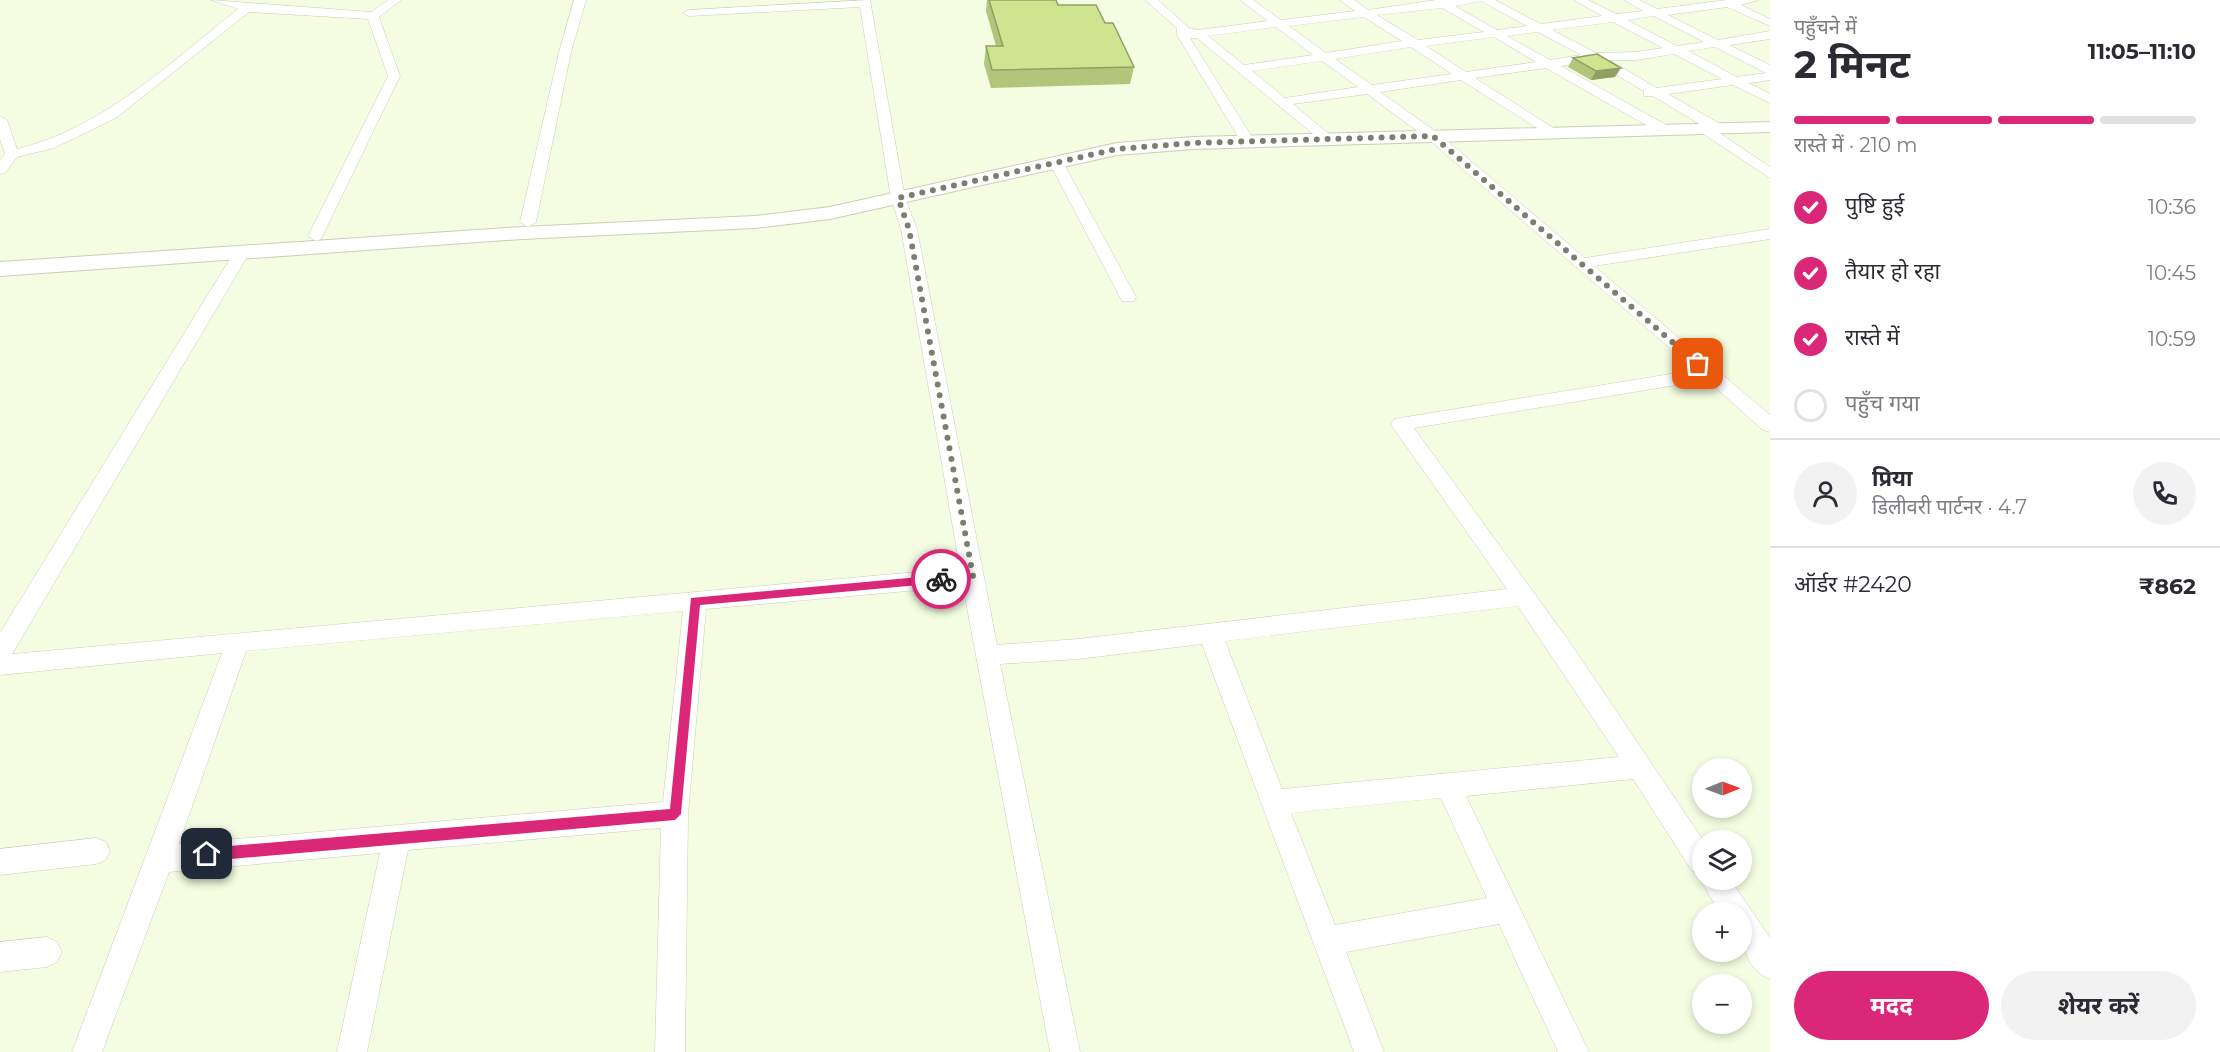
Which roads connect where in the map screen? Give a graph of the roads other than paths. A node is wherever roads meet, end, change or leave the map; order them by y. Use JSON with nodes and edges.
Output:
{"nodes":[{"id":1,"x":217,"y":0,"type":"edge"},
{"id":2,"x":317,"y":0,"type":"edge"},
{"id":3,"x":395,"y":0,"type":"edge"},
{"id":4,"x":580,"y":0,"type":"edge"},
{"id":5,"x":690,"y":0,"type":"edge"},
{"id":6,"x":1151,"y":0,"type":"edge"},
{"id":7,"x":1246,"y":0,"type":"edge"},
{"id":8,"x":1346,"y":0,"type":"edge"},
{"id":9,"x":1477,"y":0,"type":"edge"},
{"id":10,"x":1487,"y":0,"type":"edge"},
{"id":11,"x":1580,"y":0,"type":"edge"},
{"id":12,"x":1630,"y":0,"type":"edge"},
{"id":13,"x":1753,"y":0,"type":"edge"},
{"id":14,"x":864,"y":2,"type":"edge"},
{"id":15,"x":1440,"y":2,"type":"edge"},
{"id":16,"x":1725,"y":2,"type":"edge"},
{"id":17,"x":246,"y":8,"type":"junction"},
{"id":18,"x":1654,"y":12,"type":"junction"},
{"id":19,"x":296,"y":13,"type":"junction"},
{"id":20,"x":689,"y":13,"type":"junction"},
{"id":21,"x":1367,"y":13,"type":"junction"},
{"id":22,"x":373,"y":16,"type":"junction"},
{"id":23,"x":1614,"y":18,"type":"junction"},
{"id":24,"x":1277,"y":22,"type":"junction"},
{"id":25,"x":1770,"y":23,"type":"edge"},
{"id":26,"x":1538,"y":27,"type":"junction"},
{"id":27,"x":688,"y":28,"type":"dead end"},
{"id":28,"x":1183,"y":31,"type":"junction"},
{"id":29,"x":1197,"y":33,"type":"junction"},
{"id":30,"x":1496,"y":33,"type":"junction"},
{"id":31,"x":1770,"y":35,"type":"edge"},
{"id":32,"x":1715,"y":43,"type":"junction"},
{"id":33,"x":1415,"y":44,"type":"junction"},
{"id":34,"x":1677,"y":50,"type":"junction"},
{"id":35,"x":1326,"y":57,"type":"junction"},
{"id":36,"x":1594,"y":57,"type":"junction"},
{"id":37,"x":1548,"y":64,"type":"junction"},
{"id":38,"x":1243,"y":69,"type":"junction"},
{"id":39,"x":1770,"y":70,"type":"edge"},
{"id":40,"x":1464,"y":75,"type":"junction"},
{"id":41,"x":1770,"y":76,"type":"edge"},
{"id":42,"x":1736,"y":81,"type":"junction"},
{"id":43,"x":1371,"y":89,"type":"junction"},
{"id":44,"x":1654,"y":92,"type":"junction"},
{"id":45,"x":1770,"y":99,"type":"edge"},
{"id":46,"x":1610,"y":100,"type":"junction"},
{"id":47,"x":1283,"y":102,"type":"junction"},
{"id":48,"x":0,"y":120,"type":"edge"},
{"id":49,"x":1770,"y":127,"type":"edge"},
{"id":50,"x":1710,"y":128,"type":"junction"},
{"id":51,"x":1664,"y":129,"type":"junction"},
{"id":52,"x":1550,"y":132,"type":"junction"},
{"id":53,"x":1433,"y":136,"type":"junction"},
{"id":54,"x":1329,"y":140,"type":"junction"},
{"id":55,"x":1248,"y":142,"type":"junction"},
{"id":56,"x":12,"y":154,"type":"junction"},
{"id":57,"x":1057,"y":164,"type":"junction"},
{"id":58,"x":0,"y":170,"type":"edge"},
{"id":59,"x":1770,"y":174,"type":"edge"},
{"id":60,"x":898,"y":198,"type":"junction"},
{"id":61,"x":528,"y":222,"type":"junction"},
{"id":62,"x":1763,"y":235,"type":"edge"},
{"id":63,"x":316,"y":236,"type":"junction"},
{"id":64,"x":1770,"y":246,"type":"edge"},
{"id":65,"x":242,"y":252,"type":"junction"},
{"id":66,"x":0,"y":257,"type":"edge"},
{"id":67,"x":1581,"y":263,"type":"junction"},
{"id":68,"x":0,"y":268,"type":"edge"},
{"id":69,"x":1128,"y":297,"type":"dead end"},
{"id":70,"x":1710,"y":374,"type":"junction"},
{"id":71,"x":1770,"y":425,"type":"edge"},
{"id":72,"x":973,"y":576,"type":"junction"},
{"id":73,"x":1523,"y":596,"type":"junction"},
{"id":74,"x":695,"y":601,"type":"junction"},
{"id":75,"x":1210,"y":633,"type":"junction"},
{"id":76,"x":238,"y":642,"type":"junction"},
{"id":77,"x":0,"y":653,"type":"edge"},
{"id":78,"x":987,"y":655,"type":"junction"},
{"id":79,"x":0,"y":665,"type":"edge"},
{"id":80,"x":1639,"y":767,"type":"junction"},
{"id":81,"x":1448,"y":786,"type":"junction"},
{"id":82,"x":1275,"y":802,"type":"junction"},
{"id":83,"x":675,"y":814,"type":"junction"},
{"id":84,"x":397,"y":838,"type":"junction"},
{"id":85,"x":1692,"y":847,"type":"edge"},
{"id":86,"x":96,"y":851,"type":"dead end"},
{"id":87,"x":160,"y":859,"type":"junction"},
{"id":88,"x":0,"y":862,"type":"edge"},
{"id":89,"x":1506,"y":909,"type":"junction"},
{"id":90,"x":1752,"y":936,"type":"edge"},
{"id":91,"x":1328,"y":941,"type":"junction"},
{"id":92,"x":47,"y":952,"type":"dead end"},
{"id":93,"x":0,"y":957,"type":"edge"},
{"id":94,"x":1770,"y":964,"type":"edge"},
{"id":95,"x":87,"y":1052,"type":"edge"},
{"id":96,"x":352,"y":1052,"type":"edge"},
{"id":97,"x":670,"y":1052,"type":"edge"},
{"id":98,"x":1065,"y":1052,"type":"edge"},
{"id":99,"x":1369,"y":1052,"type":"edge"},
{"id":100,"x":1574,"y":1052,"type":"edge"}],
"edges":[{"from":1,"to":17,"type":"street"},
{"from":2,"to":19,"type":"street"},
{"from":3,"to":22,"type":"street"},
{"from":4,"to":61,"type":"street"},
{"from":5,"to":20,"type":"street"},
{"from":6,"to":28,"type":"street"},
{"from":7,"to":24,"type":"street"},
{"from":8,"to":21,"type":"street"},
{"from":9,"to":15,"type":"street"},
{"from":10,"to":26,"type":"street"},
{"from":11,"to":23,"type":"street"},
{"from":12,"to":18,"type":"street"},
{"from":13,"to":16,"type":"street"},
{"from":14,"to":20,"type":"street"},
{"from":14,"to":60,"type":"street"},
{"from":15,"to":21,"type":"street"},
{"from":15,"to":30,"type":"street"},
{"from":16,"to":18,"type":"street"},
{"from":16,"to":25,"type":"street"},
{"from":17,"to":19,"type":"street"},
{"from":17,"to":56,"type":"street"},
{"from":18,"to":23,"type":"street"},
{"from":18,"to":32,"type":"street"},
{"from":19,"to":22,"type":"street"},
{"from":20,"to":27,"type":"street"},
{"from":21,"to":24,"type":"street"},
{"from":21,"to":33,"type":"street"},
{"from":22,"to":63,"type":"street"},
{"from":23,"to":26,"type":"street"},
{"from":23,"to":34,"type":"street"},
{"from":24,"to":29,"type":"street"},
{"from":24,"to":35,"type":"street"},
{"from":26,"to":30,"type":"street"},
{"from":26,"to":36,"type":"street"},
{"from":28,"to":29,"type":"street"},
{"from":28,"to":55,"type":"street"},
{"from":29,"to":38,"type":"street"},
{"from":30,"to":33,"type":"street"},
{"from":30,"to":37,"type":"street"},
{"from":31,"to":32,"type":"street"},
{"from":32,"to":34,"type":"street"},
{"from":32,"to":39,"type":"street"},
{"from":33,"to":35,"type":"street"},
{"from":33,"to":40,"type":"street"},
{"from":34,"to":36,"type":"street"},
{"from":34,"to":42,"type":"street"},
{"from":35,"to":38,"type":"street"},
{"from":35,"to":43,"type":"street"},
{"from":36,"to":37,"type":"street"},
{"from":36,"to":44,"type":"street"},
{"from":37,"to":40,"type":"street"},
{"from":37,"to":46,"type":"street"},
{"from":38,"to":47,"type":"street"},
{"from":40,"to":43,"type":"street"},
{"from":40,"to":52,"type":"street"},
{"from":41,"to":42,"type":"street"},
{"from":42,"to":44,"type":"street"},
{"from":42,"to":45,"type":"street"},
{"from":43,"to":47,"type":"street"},
{"from":43,"to":53,"type":"street"},
{"from":44,"to":46,"type":"street"},
{"from":44,"to":50,"type":"street"},
{"from":46,"to":51,"type":"street"},
{"from":47,"to":54,"type":"street"},
{"from":48,"to":56,"type":"street"},
{"from":49,"to":50,"type":"street"},
{"from":50,"to":51,"type":"street"},
{"from":50,"to":59,"type":"street"},
{"from":51,"to":52,"type":"street"},
{"from":52,"to":53,"type":"street"},
{"from":53,"to":54,"type":"street"},
{"from":53,"to":67,"type":"street"},
{"from":54,"to":55,"type":"street"},
{"from":55,"to":57,"type":"street"},
{"from":56,"to":58,"type":"street"},
{"from":57,"to":60,"type":"street"},
{"from":57,"to":69,"type":"street"},
{"from":60,"to":61,"type":"street"},
{"from":60,"to":65,"type":"street"},
{"from":60,"to":72,"type":"street"},
{"from":61,"to":63,"type":"street"},
{"from":62,"to":64,"type":"street"},
{"from":62,"to":67,"type":"street"},
{"from":63,"to":66,"type":"street"},
{"from":65,"to":68,"type":"street"},
{"from":65,"to":77,"type":"street"},
{"from":67,"to":70,"type":"street"},
{"from":70,"to":71,"type":"street"},
{"from":70,"to":73,"type":"street"},
{"from":72,"to":74,"type":"street"},
{"from":72,"to":78,"type":"street"},
{"from":73,"to":75,"type":"street"},
{"from":73,"to":80,"type":"street"},
{"from":74,"to":76,"type":"street"},
{"from":74,"to":83,"type":"street"},
{"from":75,"to":78,"type":"street"},
{"from":75,"to":82,"type":"street"},
{"from":76,"to":79,"type":"street"},
{"from":76,"to":87,"type":"street"},
{"from":78,"to":98,"type":"street"},
{"from":80,"to":81,"type":"street"},
{"from":80,"to":85,"type":"street"},
{"from":81,"to":82,"type":"street"},
{"from":81,"to":89,"type":"street"},
{"from":82,"to":91,"type":"street"},
{"from":83,"to":84,"type":"street"},
{"from":83,"to":97,"type":"street"},
{"from":84,"to":87,"type":"street"},
{"from":84,"to":96,"type":"street"},
{"from":86,"to":88,"type":"street"},
{"from":87,"to":95,"type":"street"},
{"from":89,"to":91,"type":"street"},
{"from":89,"to":100,"type":"street"},
{"from":90,"to":94,"type":"street"},
{"from":91,"to":99,"type":"street"},
{"from":92,"to":93,"type":"street"}]}
